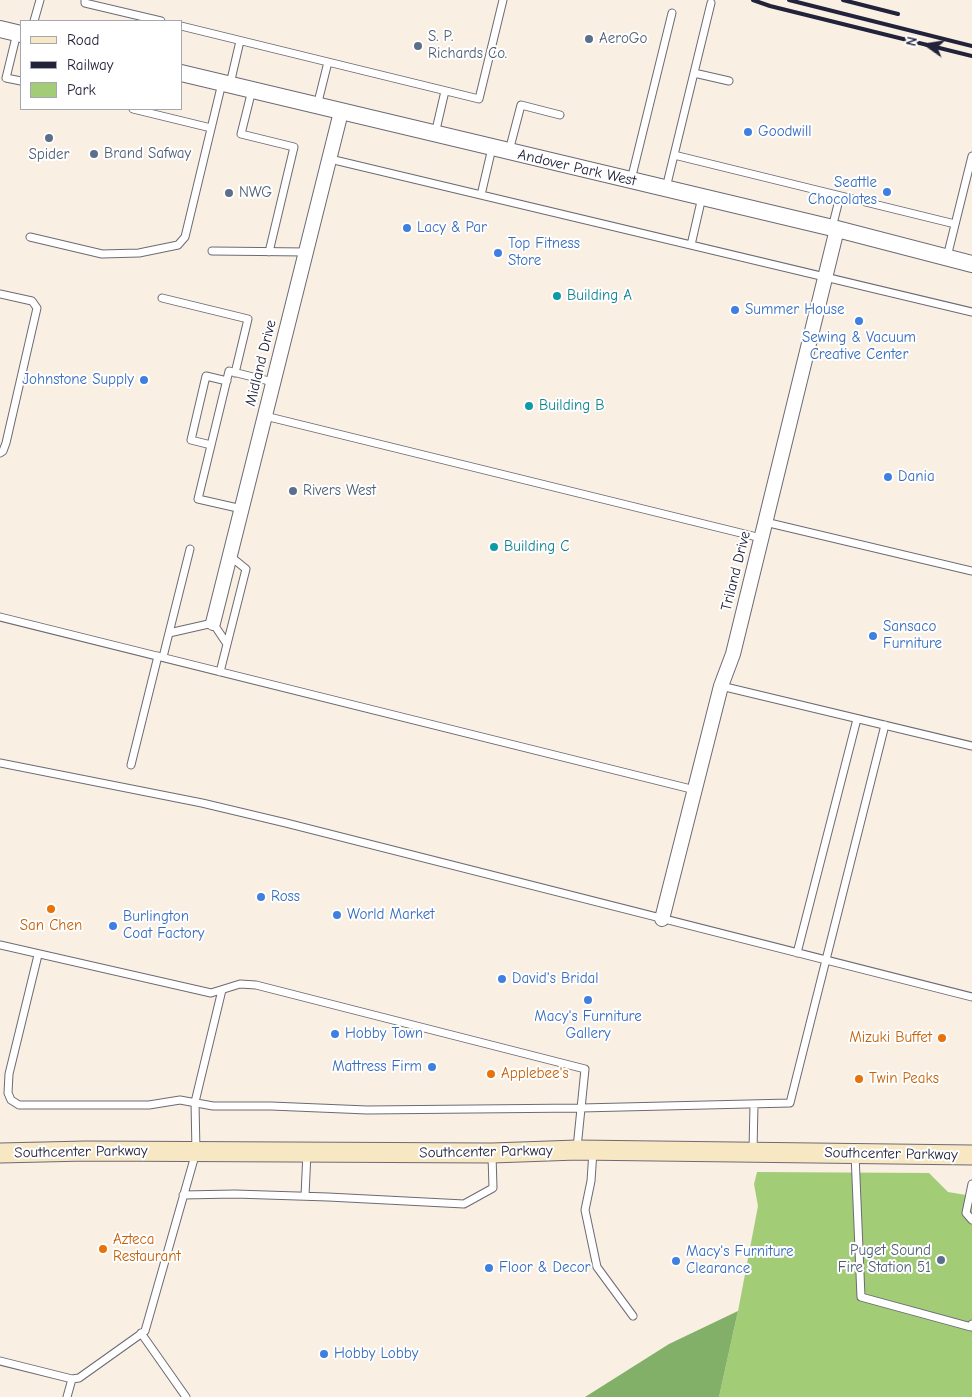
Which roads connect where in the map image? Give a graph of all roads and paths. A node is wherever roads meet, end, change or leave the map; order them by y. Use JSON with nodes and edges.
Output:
{"nodes":[{"id":1,"x":40,"y":0,"type":"edge"},
{"id":2,"x":85,"y":0,"type":"edge"},
{"id":3,"x":503,"y":0,"type":"edge"},
{"id":4,"x":711,"y":3,"type":"dead end"},
{"id":5,"x":123,"y":12,"type":"junction"},
{"id":6,"x":672,"y":13,"type":"dead end"},
{"id":7,"x":34,"y":20,"type":"edge"},
{"id":8,"x":121,"y":20,"type":"edge"},
{"id":9,"x":157,"y":20,"type":"edge"},
{"id":10,"x":182,"y":26,"type":"edge"},
{"id":11,"x":0,"y":28,"type":"edge"},
{"id":12,"x":19,"y":33,"type":"edge"},
{"id":13,"x":240,"y":41,"type":"junction"},
{"id":14,"x":328,"y":62,"type":"junction"},
{"id":15,"x":182,"y":73,"type":"edge"},
{"id":16,"x":694,"y":73,"type":"junction"},
{"id":17,"x":3,"y":77,"type":"edge"},
{"id":18,"x":20,"y":81,"type":"edge"},
{"id":19,"x":729,"y":81,"type":"dead end"},
{"id":20,"x":226,"y":84,"type":"junction"},
{"id":21,"x":252,"y":90,"type":"junction"},
{"id":22,"x":445,"y":91,"type":"junction"},
{"id":23,"x":317,"y":106,"type":"junction"},
{"id":24,"x":137,"y":110,"type":"edge"},
{"id":25,"x":341,"y":112,"type":"junction"},
{"id":26,"x":560,"y":115,"type":"dead end"},
{"id":27,"x":211,"y":128,"type":"junction"},
{"id":28,"x":434,"y":134,"type":"junction"},
{"id":29,"x":492,"y":148,"type":"junction"},
{"id":30,"x":509,"y":152,"type":"junction"},
{"id":31,"x":674,"y":155,"type":"junction"},
{"id":32,"x":972,"y":156,"type":"edge"},
{"id":33,"x":330,"y":159,"type":"junction"},
{"id":34,"x":631,"y":181,"type":"junction"},
{"id":35,"x":666,"y":189,"type":"junction"},
{"id":36,"x":481,"y":195,"type":"junction"},
{"id":37,"x":840,"y":196,"type":"junction"},
{"id":38,"x":702,"y":197,"type":"junction"},
{"id":39,"x":955,"y":224,"type":"junction"},
{"id":40,"x":834,"y":229,"type":"junction"},
{"id":41,"x":30,"y":238,"type":"dead end"},
{"id":42,"x":691,"y":245,"type":"junction"},
{"id":43,"x":212,"y":251,"type":"dead end"},
{"id":44,"x":269,"y":252,"type":"junction"},
{"id":45,"x":306,"y":252,"type":"junction"},
{"id":46,"x":947,"y":258,"type":"junction"},
{"id":47,"x":972,"y":264,"type":"edge"},
{"id":48,"x":825,"y":277,"type":"junction"},
{"id":49,"x":0,"y":294,"type":"edge"},
{"id":50,"x":162,"y":298,"type":"dead end"},
{"id":51,"x":972,"y":312,"type":"edge"},
{"id":52,"x":235,"y":373,"type":"junction"},
{"id":53,"x":227,"y":381,"type":"junction"},
{"id":54,"x":274,"y":382,"type":"junction"},
{"id":55,"x":265,"y":416,"type":"junction"},
{"id":56,"x":211,"y":445,"type":"junction"},
{"id":57,"x":0,"y":453,"type":"edge"},
{"id":58,"x":242,"y":509,"type":"junction"},
{"id":59,"x":764,"y":522,"type":"junction"},
{"id":60,"x":761,"y":538,"type":"junction"},
{"id":61,"x":190,"y":549,"type":"dead end"},
{"id":62,"x":230,"y":556,"type":"junction"},
{"id":63,"x":972,"y":571,"type":"edge"},
{"id":64,"x":0,"y":617,"type":"edge"},
{"id":65,"x":213,"y":623,"type":"junction"},
{"id":66,"x":169,"y":633,"type":"junction"},
{"id":67,"x":228,"y":644,"type":"junction"},
{"id":68,"x":161,"y":657,"type":"junction"},
{"id":69,"x":220,"y":672,"type":"junction"},
{"id":70,"x":721,"y":686,"type":"junction"},
{"id":71,"x":857,"y":719,"type":"junction"},
{"id":72,"x":885,"y":725,"type":"junction"},
{"id":73,"x":972,"y":746,"type":"edge"},
{"id":74,"x":0,"y":763,"type":"edge"},
{"id":75,"x":131,"y":765,"type":"dead end"},
{"id":76,"x":695,"y":790,"type":"junction"},
{"id":77,"x":662,"y":919,"type":"junction"},
{"id":78,"x":1,"y":948,"type":"edge"},
{"id":79,"x":797,"y":953,"type":"junction"},
{"id":80,"x":38,"y":954,"type":"junction"},
{"id":81,"x":826,"y":960,"type":"junction"},
{"id":82,"x":222,"y":990,"type":"junction"},
{"id":83,"x":972,"y":997,"type":"edge"},
{"id":84,"x":0,"y":1072,"type":"edge"},
{"id":85,"x":9,"y":1074,"type":"junction"},
{"id":86,"x":196,"y":1102,"type":"junction"},
{"id":87,"x":754,"y":1104,"type":"junction"},
{"id":88,"x":581,"y":1108,"type":"junction"},
{"id":89,"x":585,"y":1151,"type":"junction"},
{"id":90,"x":196,"y":1152,"type":"junction"},
{"id":91,"x":307,"y":1152,"type":"junction"},
{"id":92,"x":753,"y":1152,"type":"junction"},
{"id":93,"x":0,"y":1153,"type":"edge"},
{"id":94,"x":492,"y":1153,"type":"junction"},
{"id":95,"x":854,"y":1153,"type":"junction"},
{"id":96,"x":972,"y":1155,"type":"edge"},
{"id":97,"x":972,"y":1184,"type":"edge"},
{"id":98,"x":184,"y":1196,"type":"junction"},
{"id":99,"x":304,"y":1196,"type":"junction"},
{"id":100,"x":972,"y":1220,"type":"edge"},
{"id":101,"x":633,"y":1316,"type":"dead end"},
{"id":102,"x":972,"y":1324,"type":"edge"},
{"id":103,"x":141,"y":1334,"type":"junction"},
{"id":104,"x":0,"y":1361,"type":"edge"},
{"id":105,"x":72,"y":1379,"type":"junction"},
{"id":106,"x":67,"y":1397,"type":"edge"},
{"id":107,"x":186,"y":1397,"type":"edge"}],
"edges":[{"from":1,"to":7,"type":"lane"},
{"from":2,"to":5,"type":"lane"},
{"from":3,"to":22,"type":"lane"},
{"from":4,"to":16,"type":"lane"},
{"from":5,"to":8,"type":"lane"},
{"from":5,"to":9,"type":"lane"},
{"from":6,"to":34,"type":"lane"},
{"from":10,"to":13,"type":"lane"},
{"from":11,"to":12,"type":"street"},
{"from":12,"to":17,"type":"lane"},
{"from":13,"to":14,"type":"lane"},
{"from":13,"to":20,"type":"lane"},
{"from":14,"to":22,"type":"lane"},
{"from":14,"to":23,"type":"lane"},
{"from":15,"to":20,"type":"street","name":"Andover Park West"},
{"from":16,"to":19,"type":"lane"},
{"from":16,"to":31,"type":"lane"},
{"from":17,"to":18,"type":"lane"},
{"from":20,"to":21,"type":"street","name":"Andover Park West"},
{"from":20,"to":27,"type":"lane"},
{"from":21,"to":23,"type":"street","name":"Andover Park West"},
{"from":21,"to":44,"type":"lane"},
{"from":22,"to":28,"type":"lane"},
{"from":23,"to":25,"type":"street","name":"Andover Park West"},
{"from":24,"to":27,"type":"lane"},
{"from":25,"to":28,"type":"street","name":"Andover Park West"},
{"from":25,"to":33,"type":"street","name":"Midland Drive"},
{"from":26,"to":30,"type":"lane"},
{"from":27,"to":41,"type":"lane"},
{"from":28,"to":29,"type":"street","name":"Andover Park West"},
{"from":29,"to":30,"type":"street","name":"Andover Park West"},
{"from":29,"to":36,"type":"lane"},
{"from":30,"to":34,"type":"street","name":"Andover Park West"},
{"from":31,"to":35,"type":"lane"},
{"from":31,"to":37,"type":"lane"},
{"from":32,"to":39,"type":"lane"},
{"from":33,"to":36,"type":"lane"},
{"from":33,"to":45,"type":"street","name":"Midland Drive"},
{"from":34,"to":35,"type":"street","name":"Andover Park West"},
{"from":35,"to":38,"type":"street","name":"Andover Park West"},
{"from":36,"to":42,"type":"lane"},
{"from":37,"to":39,"type":"lane"},
{"from":37,"to":40,"type":"lane"},
{"from":38,"to":40,"type":"street","name":"Andover Park West"},
{"from":38,"to":42,"type":"lane"},
{"from":39,"to":46,"type":"lane"},
{"from":40,"to":46,"type":"street","name":"Andover Park West"},
{"from":40,"to":48,"type":"street","name":"Triland Drive"},
{"from":42,"to":48,"type":"lane"},
{"from":43,"to":44,"type":"lane"},
{"from":44,"to":45,"type":"lane"},
{"from":45,"to":54,"type":"street","name":"Midland Drive"},
{"from":46,"to":47,"type":"street","name":"Andover Park West"},
{"from":48,"to":51,"type":"lane"},
{"from":48,"to":59,"type":"street","name":"Triland Drive"},
{"from":49,"to":57,"type":"lane"},
{"from":50,"to":52,"type":"lane"},
{"from":52,"to":53,"type":"lane"},
{"from":52,"to":54,"type":"lane"},
{"from":53,"to":56,"type":"lane"},
{"from":53,"to":56,"type":"lane"},
{"from":54,"to":55,"type":"street","name":"Midland Drive"},
{"from":55,"to":58,"type":"street","name":"Midland Drive"},
{"from":55,"to":60,"type":"lane"},
{"from":56,"to":58,"type":"lane"},
{"from":58,"to":62,"type":"street","name":"Midland Drive"},
{"from":59,"to":60,"type":"street","name":"Triland Drive"},
{"from":59,"to":63,"type":"lane"},
{"from":60,"to":70,"type":"street","name":"Triland Drive"},
{"from":61,"to":66,"type":"lane"},
{"from":62,"to":65,"type":"street","name":"Midland Drive"},
{"from":62,"to":67,"type":"lane"},
{"from":64,"to":68,"type":"lane"},
{"from":65,"to":66,"type":"lane"},
{"from":65,"to":67,"type":"lane"},
{"from":66,"to":68,"type":"lane"},
{"from":67,"to":69,"type":"lane"},
{"from":68,"to":69,"type":"lane"},
{"from":68,"to":75,"type":"lane"},
{"from":69,"to":76,"type":"lane"},
{"from":70,"to":71,"type":"lane"},
{"from":70,"to":76,"type":"street","name":"Triland Drive"},
{"from":71,"to":72,"type":"lane"},
{"from":71,"to":79,"type":"lane"},
{"from":72,"to":73,"type":"lane"},
{"from":72,"to":81,"type":"lane"},
{"from":74,"to":77,"type":"lane"},
{"from":76,"to":77,"type":"street","name":"Triland Drive"},
{"from":77,"to":79,"type":"lane"},
{"from":78,"to":80,"type":"lane"},
{"from":79,"to":81,"type":"lane"},
{"from":80,"to":82,"type":"lane"},
{"from":80,"to":85,"type":"lane"},
{"from":81,"to":83,"type":"lane"},
{"from":81,"to":87,"type":"lane"},
{"from":82,"to":86,"type":"lane"},
{"from":82,"to":88,"type":"lane"},
{"from":84,"to":85,"type":"lane"},
{"from":85,"to":86,"type":"lane"},
{"from":86,"to":88,"type":"lane"},
{"from":86,"to":90,"type":"lane"},
{"from":87,"to":88,"type":"lane"},
{"from":87,"to":92,"type":"lane"},
{"from":88,"to":89,"type":"lane"},
{"from":89,"to":92,"type":"main road","name":"Southcenter Parkway"},
{"from":89,"to":94,"type":"main road","name":"Southcenter Parkway"},
{"from":89,"to":101,"type":"lane"},
{"from":90,"to":91,"type":"main road","name":"Southcenter Parkway"},
{"from":90,"to":93,"type":"main road","name":"Southcenter Parkway"},
{"from":90,"to":98,"type":"lane"},
{"from":91,"to":94,"type":"main road","name":"Southcenter Parkway"},
{"from":91,"to":99,"type":"lane"},
{"from":92,"to":95,"type":"main road","name":"Southcenter Parkway"},
{"from":94,"to":99,"type":"lane"},
{"from":95,"to":96,"type":"main road","name":"Southcenter Parkway"},
{"from":95,"to":102,"type":"lane"},
{"from":97,"to":100,"type":"lane"},
{"from":98,"to":99,"type":"lane"},
{"from":98,"to":103,"type":"lane"},
{"from":103,"to":105,"type":"lane"},
{"from":103,"to":107,"type":"lane"},
{"from":104,"to":105,"type":"lane"},
{"from":105,"to":106,"type":"lane"}]}
